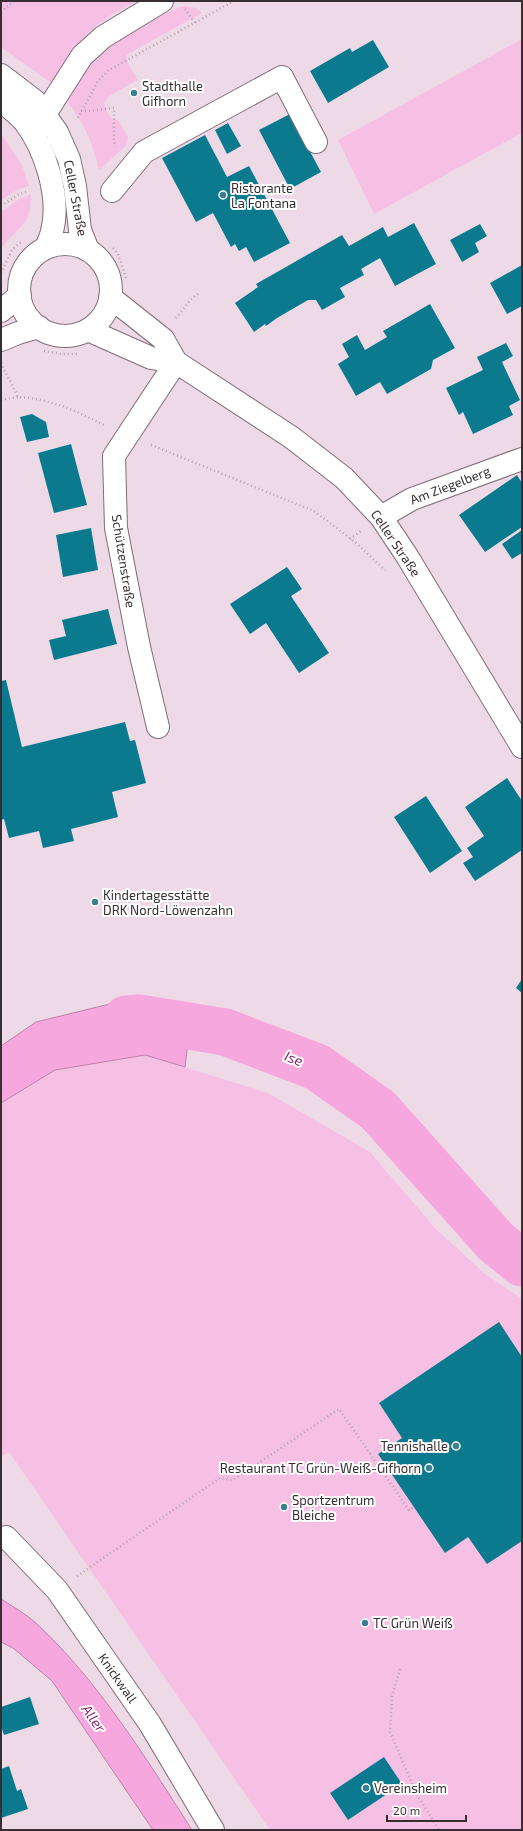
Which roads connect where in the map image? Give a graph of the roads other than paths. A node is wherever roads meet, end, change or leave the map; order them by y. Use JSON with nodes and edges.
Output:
{"nodes":[{"id":1,"x":172,"y":4,"type":"edge"},
{"id":2,"x":1,"y":75,"type":"edge"},
{"id":3,"x":1,"y":100,"type":"edge"},
{"id":4,"x":46,"y":114,"type":"junction"},
{"id":5,"x":316,"y":142,"type":"dead end"},
{"id":6,"x":112,"y":191,"type":"dead end"},
{"id":7,"x":46,"y":248,"type":"junction"},
{"id":8,"x":88,"y":250,"type":"junction"},
{"id":9,"x":20,"y":295,"type":"junction"},
{"id":10,"x":110,"y":297,"type":"junction"},
{"id":11,"x":1,"y":311,"type":"edge"},
{"id":12,"x":39,"y":327,"type":"junction"},
{"id":13,"x":88,"y":330,"type":"junction"},
{"id":14,"x":1,"y":340,"type":"edge"},
{"id":15,"x":176,"y":362,"type":"junction"},
{"id":16,"x":522,"y":459,"type":"edge"},
{"id":17,"x":381,"y":517,"type":"junction"},
{"id":18,"x":158,"y":727,"type":"dead end"},
{"id":19,"x":522,"y":747,"type":"edge"},
{"id":20,"x":6,"y":1537,"type":"dead end"},
{"id":21,"x":213,"y":1830,"type":"edge"}],
"edges":[{"from":1,"to":4,"type":"street"},
{"from":2,"to":4,"type":"street","name":"Celler Straße"},
{"from":3,"to":7,"type":"street","name":"Celler Straße"},
{"from":4,"to":8,"type":"street","name":"Celler Straße"},
{"from":5,"to":6,"type":"street"},
{"from":7,"to":8,"type":"street"},
{"from":7,"to":9,"type":"street"},
{"from":8,"to":10,"type":"street"},
{"from":9,"to":11,"type":"street"},
{"from":9,"to":12,"type":"street"},
{"from":10,"to":13,"type":"street"},
{"from":10,"to":15,"type":"street","name":"Celler Straße"},
{"from":12,"to":13,"type":"street"},
{"from":12,"to":14,"type":"street"},
{"from":13,"to":15,"type":"street","name":"Celler Straße"},
{"from":15,"to":17,"type":"street","name":"Celler Straße"},
{"from":15,"to":18,"type":"street","name":"Schützenstraße"},
{"from":16,"to":17,"type":"street","name":"Am Ziegelberg"},
{"from":17,"to":19,"type":"street","name":"Celler Straße"},
{"from":20,"to":21,"type":"street","name":"Knickwall"}]}
